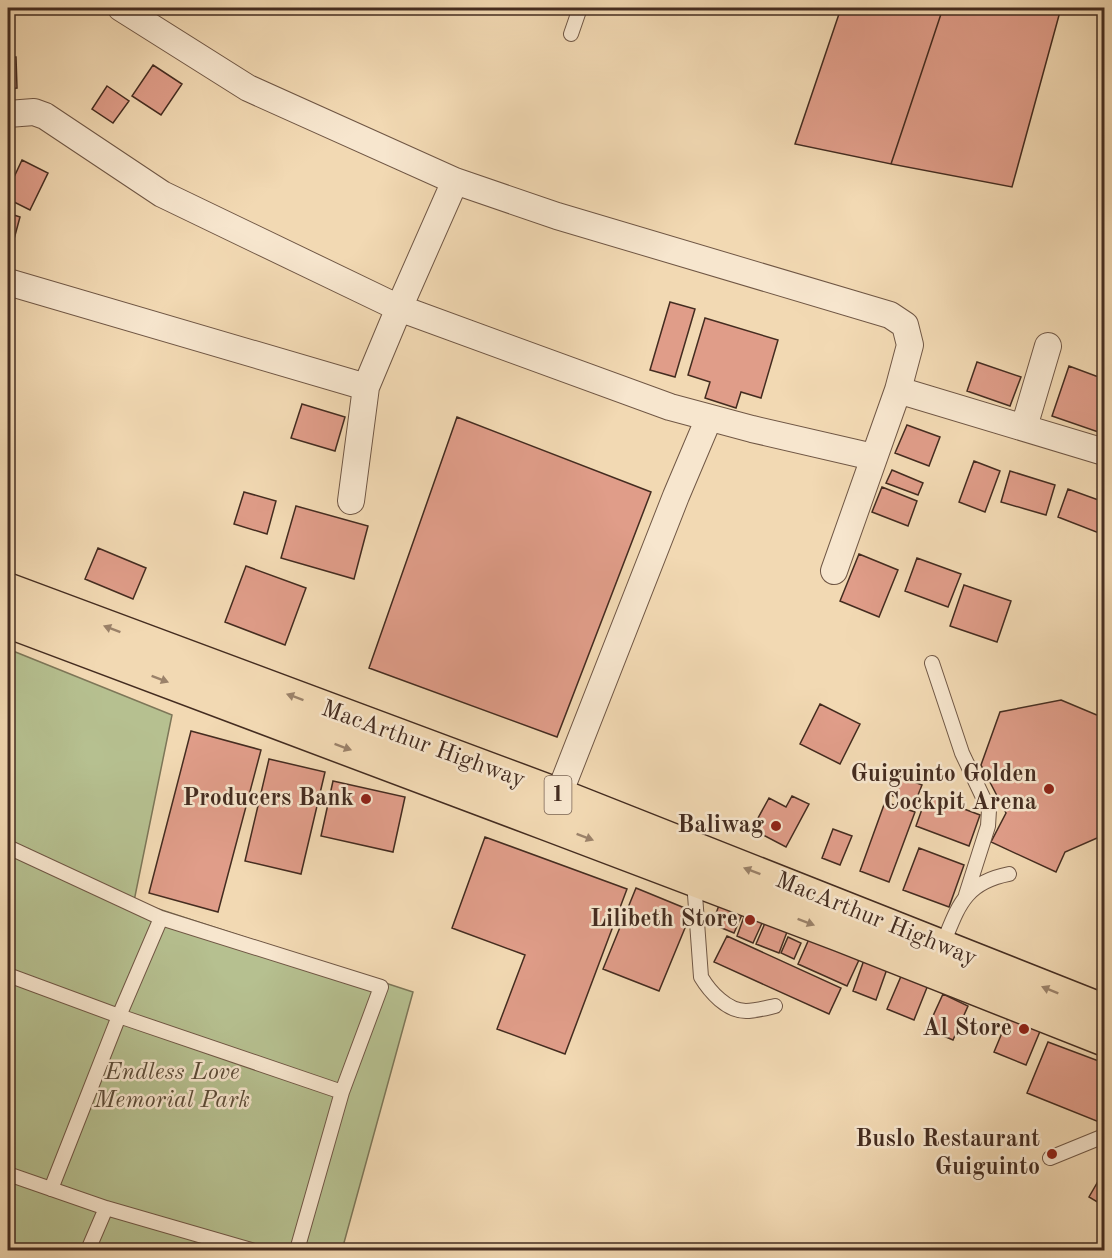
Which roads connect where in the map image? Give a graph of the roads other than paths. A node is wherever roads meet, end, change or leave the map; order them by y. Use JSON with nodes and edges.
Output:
{"nodes":[{"id":1,"x":121,"y":8,"type":"edge"},
{"id":2,"x":580,"y":8,"type":"edge"},
{"id":3,"x":571,"y":34,"type":"dead end"},
{"id":4,"x":8,"y":114,"type":"edge"},
{"id":5,"x":455,"y":181,"type":"junction"},
{"id":6,"x":8,"y":282,"type":"edge"},
{"id":7,"x":399,"y":308,"type":"junction"},
{"id":8,"x":1048,"y":346,"type":"dead end"},
{"id":9,"x":366,"y":387,"type":"junction"},
{"id":10,"x":898,"y":390,"type":"junction"},
{"id":11,"x":709,"y":418,"type":"junction"},
{"id":12,"x":1024,"y":427,"type":"junction"},
{"id":13,"x":1104,"y":452,"type":"edge"},
{"id":14,"x":873,"y":457,"type":"junction"},
{"id":15,"x":351,"y":501,"type":"dead end"},
{"id":16,"x":834,"y":571,"type":"dead end"},
{"id":17,"x":8,"y":590,"type":"edge"},
{"id":18,"x":8,"y":621,"type":"edge"},
{"id":19,"x":932,"y":663,"type":"dead end"},
{"id":20,"x":553,"y":809,"type":"junction"},
{"id":21,"x":8,"y":847,"type":"edge"},
{"id":22,"x":1009,"y":874,"type":"dead end"},
{"id":23,"x":693,"y":879,"type":"junction"},
{"id":24,"x":966,"y":895,"type":"junction"},
{"id":25,"x":161,"y":918,"type":"junction"},
{"id":26,"x":942,"y":946,"type":"junction"},
{"id":27,"x":8,"y":975,"type":"edge"},
{"id":28,"x":775,"y":1006,"type":"dead end"},
{"id":29,"x":1104,"y":1011,"type":"edge"},
{"id":30,"x":120,"y":1016,"type":"junction"},
{"id":31,"x":1104,"y":1039,"type":"edge"},
{"id":32,"x":342,"y":1092,"type":"junction"},
{"id":33,"x":1104,"y":1136,"type":"edge"},
{"id":34,"x":1050,"y":1158,"type":"dead end"},
{"id":35,"x":8,"y":1174,"type":"edge"},
{"id":36,"x":51,"y":1189,"type":"junction"},
{"id":37,"x":106,"y":1208,"type":"junction"},
{"id":38,"x":88,"y":1251,"type":"edge"},
{"id":39,"x":250,"y":1251,"type":"edge"},
{"id":40,"x":297,"y":1251,"type":"edge"}],
"edges":[{"from":1,"to":5,"type":"street"},
{"from":2,"to":3,"type":"lane"},
{"from":4,"to":7,"type":"street"},
{"from":5,"to":7,"type":"street"},
{"from":5,"to":10,"type":"street"},
{"from":6,"to":9,"type":"street"},
{"from":7,"to":9,"type":"street"},
{"from":7,"to":11,"type":"street"},
{"from":8,"to":12,"type":"street"},
{"from":9,"to":15,"type":"street"},
{"from":10,"to":12,"type":"street"},
{"from":10,"to":14,"type":"street"},
{"from":11,"to":14,"type":"street"},
{"from":11,"to":20,"type":"street"},
{"from":12,"to":13,"type":"street"},
{"from":14,"to":16,"type":"street"},
{"from":20,"to":17,"type":"highway","name":"MacArthur Highway","number":"1","one_way":true},
{"from":18,"to":20,"type":"highway","name":"MacArthur Highway","number":"1","one_way":true},
{"from":19,"to":24,"type":"lane"},
{"from":20,"to":23,"type":"highway","name":"MacArthur Highway","number":"1","one_way":true},
{"from":26,"to":20,"type":"highway","name":"MacArthur Highway","number":"1","one_way":true},
{"from":21,"to":25,"type":"lane"},
{"from":22,"to":24,"type":"lane"},
{"from":23,"to":28,"type":"lane"},
{"from":23,"to":31,"type":"highway","name":"MacArthur Highway","number":"1","one_way":true},
{"from":24,"to":26,"type":"lane"},
{"from":25,"to":30,"type":"lane"},
{"from":25,"to":32,"type":"lane"},
{"from":29,"to":26,"type":"highway","name":"MacArthur Highway","number":"1","one_way":true},
{"from":27,"to":30,"type":"lane"},
{"from":30,"to":32,"type":"lane"},
{"from":30,"to":36,"type":"lane"},
{"from":32,"to":40,"type":"lane"},
{"from":33,"to":34,"type":"lane"},
{"from":35,"to":36,"type":"lane"},
{"from":36,"to":37,"type":"lane"},
{"from":37,"to":38,"type":"lane"},
{"from":37,"to":39,"type":"lane"}]}
